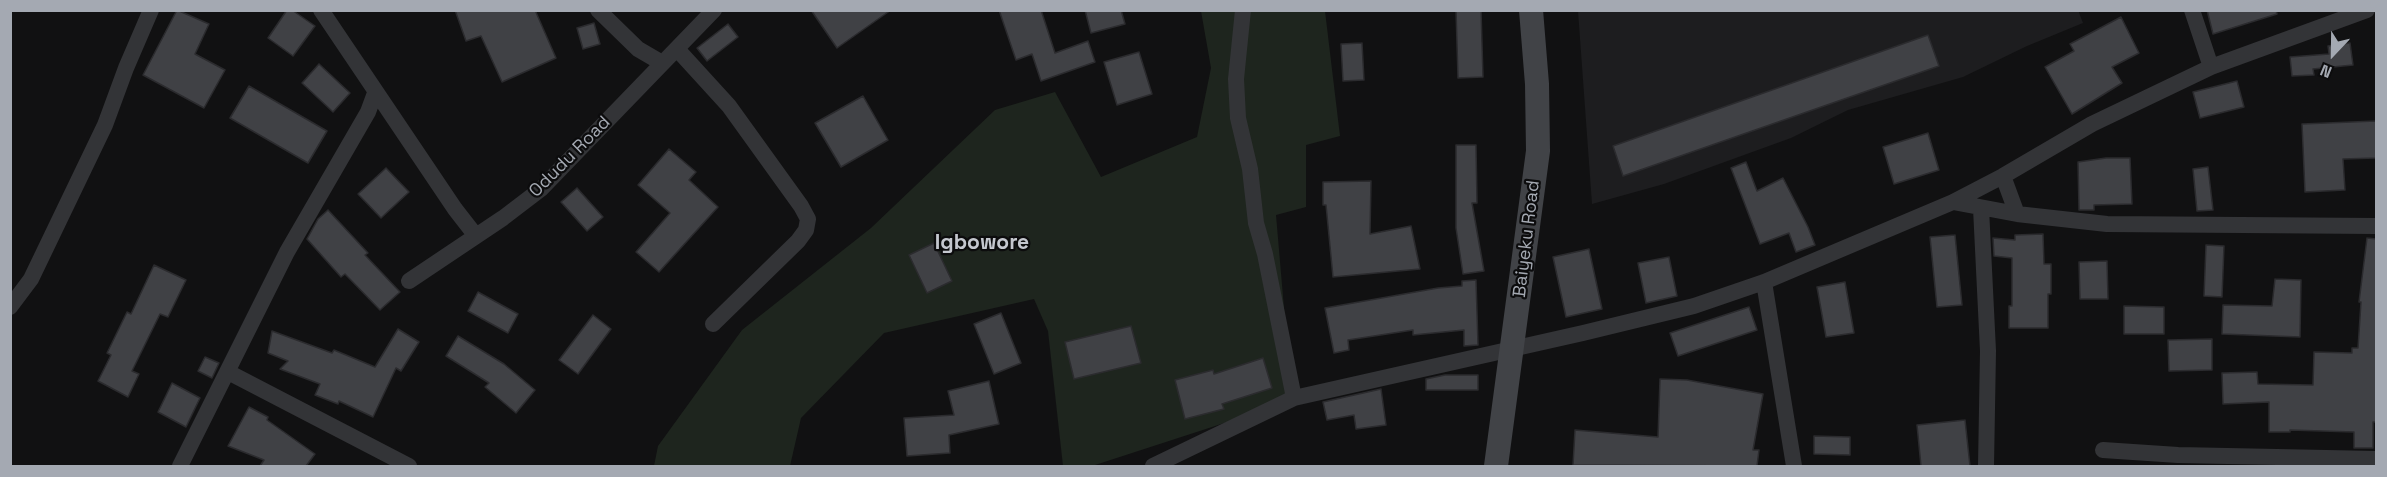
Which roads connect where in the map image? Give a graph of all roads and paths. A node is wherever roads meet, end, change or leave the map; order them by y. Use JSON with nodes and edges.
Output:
{"nodes":[{"id":1,"x":151,"y":10,"type":"edge"},
{"id":2,"x":321,"y":10,"type":"edge"},
{"id":3,"x":598,"y":10,"type":"edge"},
{"id":4,"x":714,"y":10,"type":"edge"},
{"id":5,"x":1243,"y":10,"type":"edge"},
{"id":6,"x":1531,"y":10,"type":"edge"},
{"id":7,"x":2192,"y":10,"type":"edge"},
{"id":8,"x":2367,"y":10,"type":"edge"},
{"id":9,"x":676,"y":49,"type":"junction"},
{"id":10,"x":662,"y":63,"type":"junction"},
{"id":11,"x":2211,"y":67,"type":"junction"},
{"id":12,"x":375,"y":93,"type":"junction"},
{"id":13,"x":368,"y":112,"type":"junction"},
{"id":14,"x":390,"y":114,"type":"junction"},
{"id":15,"x":2003,"y":176,"type":"junction"},
{"id":16,"x":1953,"y":202,"type":"junction"},
{"id":17,"x":1981,"y":208,"type":"junction"},
{"id":18,"x":2017,"y":214,"type":"junction"},
{"id":19,"x":2376,"y":226,"type":"edge"},
{"id":20,"x":476,"y":236,"type":"junction"},
{"id":21,"x":409,"y":281,"type":"dead end"},
{"id":22,"x":1764,"y":282,"type":"junction"},
{"id":23,"x":11,"y":307,"type":"edge"},
{"id":24,"x":713,"y":324,"type":"dead end"},
{"id":25,"x":1513,"y":348,"type":"junction"},
{"id":26,"x":228,"y":372,"type":"junction"},
{"id":27,"x":1294,"y":398,"type":"junction"},
{"id":28,"x":2103,"y":450,"type":"dead end"},
{"id":29,"x":2376,"y":459,"type":"edge"},
{"id":30,"x":180,"y":466,"type":"edge"},
{"id":31,"x":409,"y":466,"type":"edge"},
{"id":32,"x":1153,"y":466,"type":"edge"},
{"id":33,"x":1497,"y":466,"type":"edge"},
{"id":34,"x":1794,"y":466,"type":"edge"},
{"id":35,"x":1986,"y":466,"type":"edge"}],
"edges":[{"from":1,"to":23,"type":"street"},
{"from":2,"to":12,"type":"street"},
{"from":3,"to":10,"type":"street"},
{"from":4,"to":9,"type":"street","name":"Odudu Road"},
{"from":5,"to":27,"type":"street"},
{"from":6,"to":25,"type":"main road","name":"Baiyeku Road"},
{"from":7,"to":11,"type":"street"},
{"from":8,"to":11,"type":"street"},
{"from":9,"to":10,"type":"street","name":"Odudu Road"},
{"from":9,"to":24,"type":"street"},
{"from":10,"to":20,"type":"street","name":"Odudu Road"},
{"from":11,"to":15,"type":"street"},
{"from":12,"to":13,"type":"street"},
{"from":12,"to":14,"type":"street"},
{"from":13,"to":14,"type":"street"},
{"from":13,"to":26,"type":"street"},
{"from":14,"to":20,"type":"street"},
{"from":15,"to":16,"type":"street"},
{"from":15,"to":18,"type":"street"},
{"from":16,"to":17,"type":"street"},
{"from":16,"to":22,"type":"street"},
{"from":17,"to":18,"type":"street"},
{"from":17,"to":35,"type":"street"},
{"from":18,"to":19,"type":"street"},
{"from":20,"to":21,"type":"street","name":"Odudu Road"},
{"from":22,"to":25,"type":"street"},
{"from":22,"to":34,"type":"street"},
{"from":25,"to":27,"type":"street"},
{"from":25,"to":33,"type":"main road","name":"Baiyeku Road"},
{"from":26,"to":30,"type":"street"},
{"from":26,"to":31,"type":"street"},
{"from":27,"to":32,"type":"street"},
{"from":28,"to":29,"type":"street"}]}
